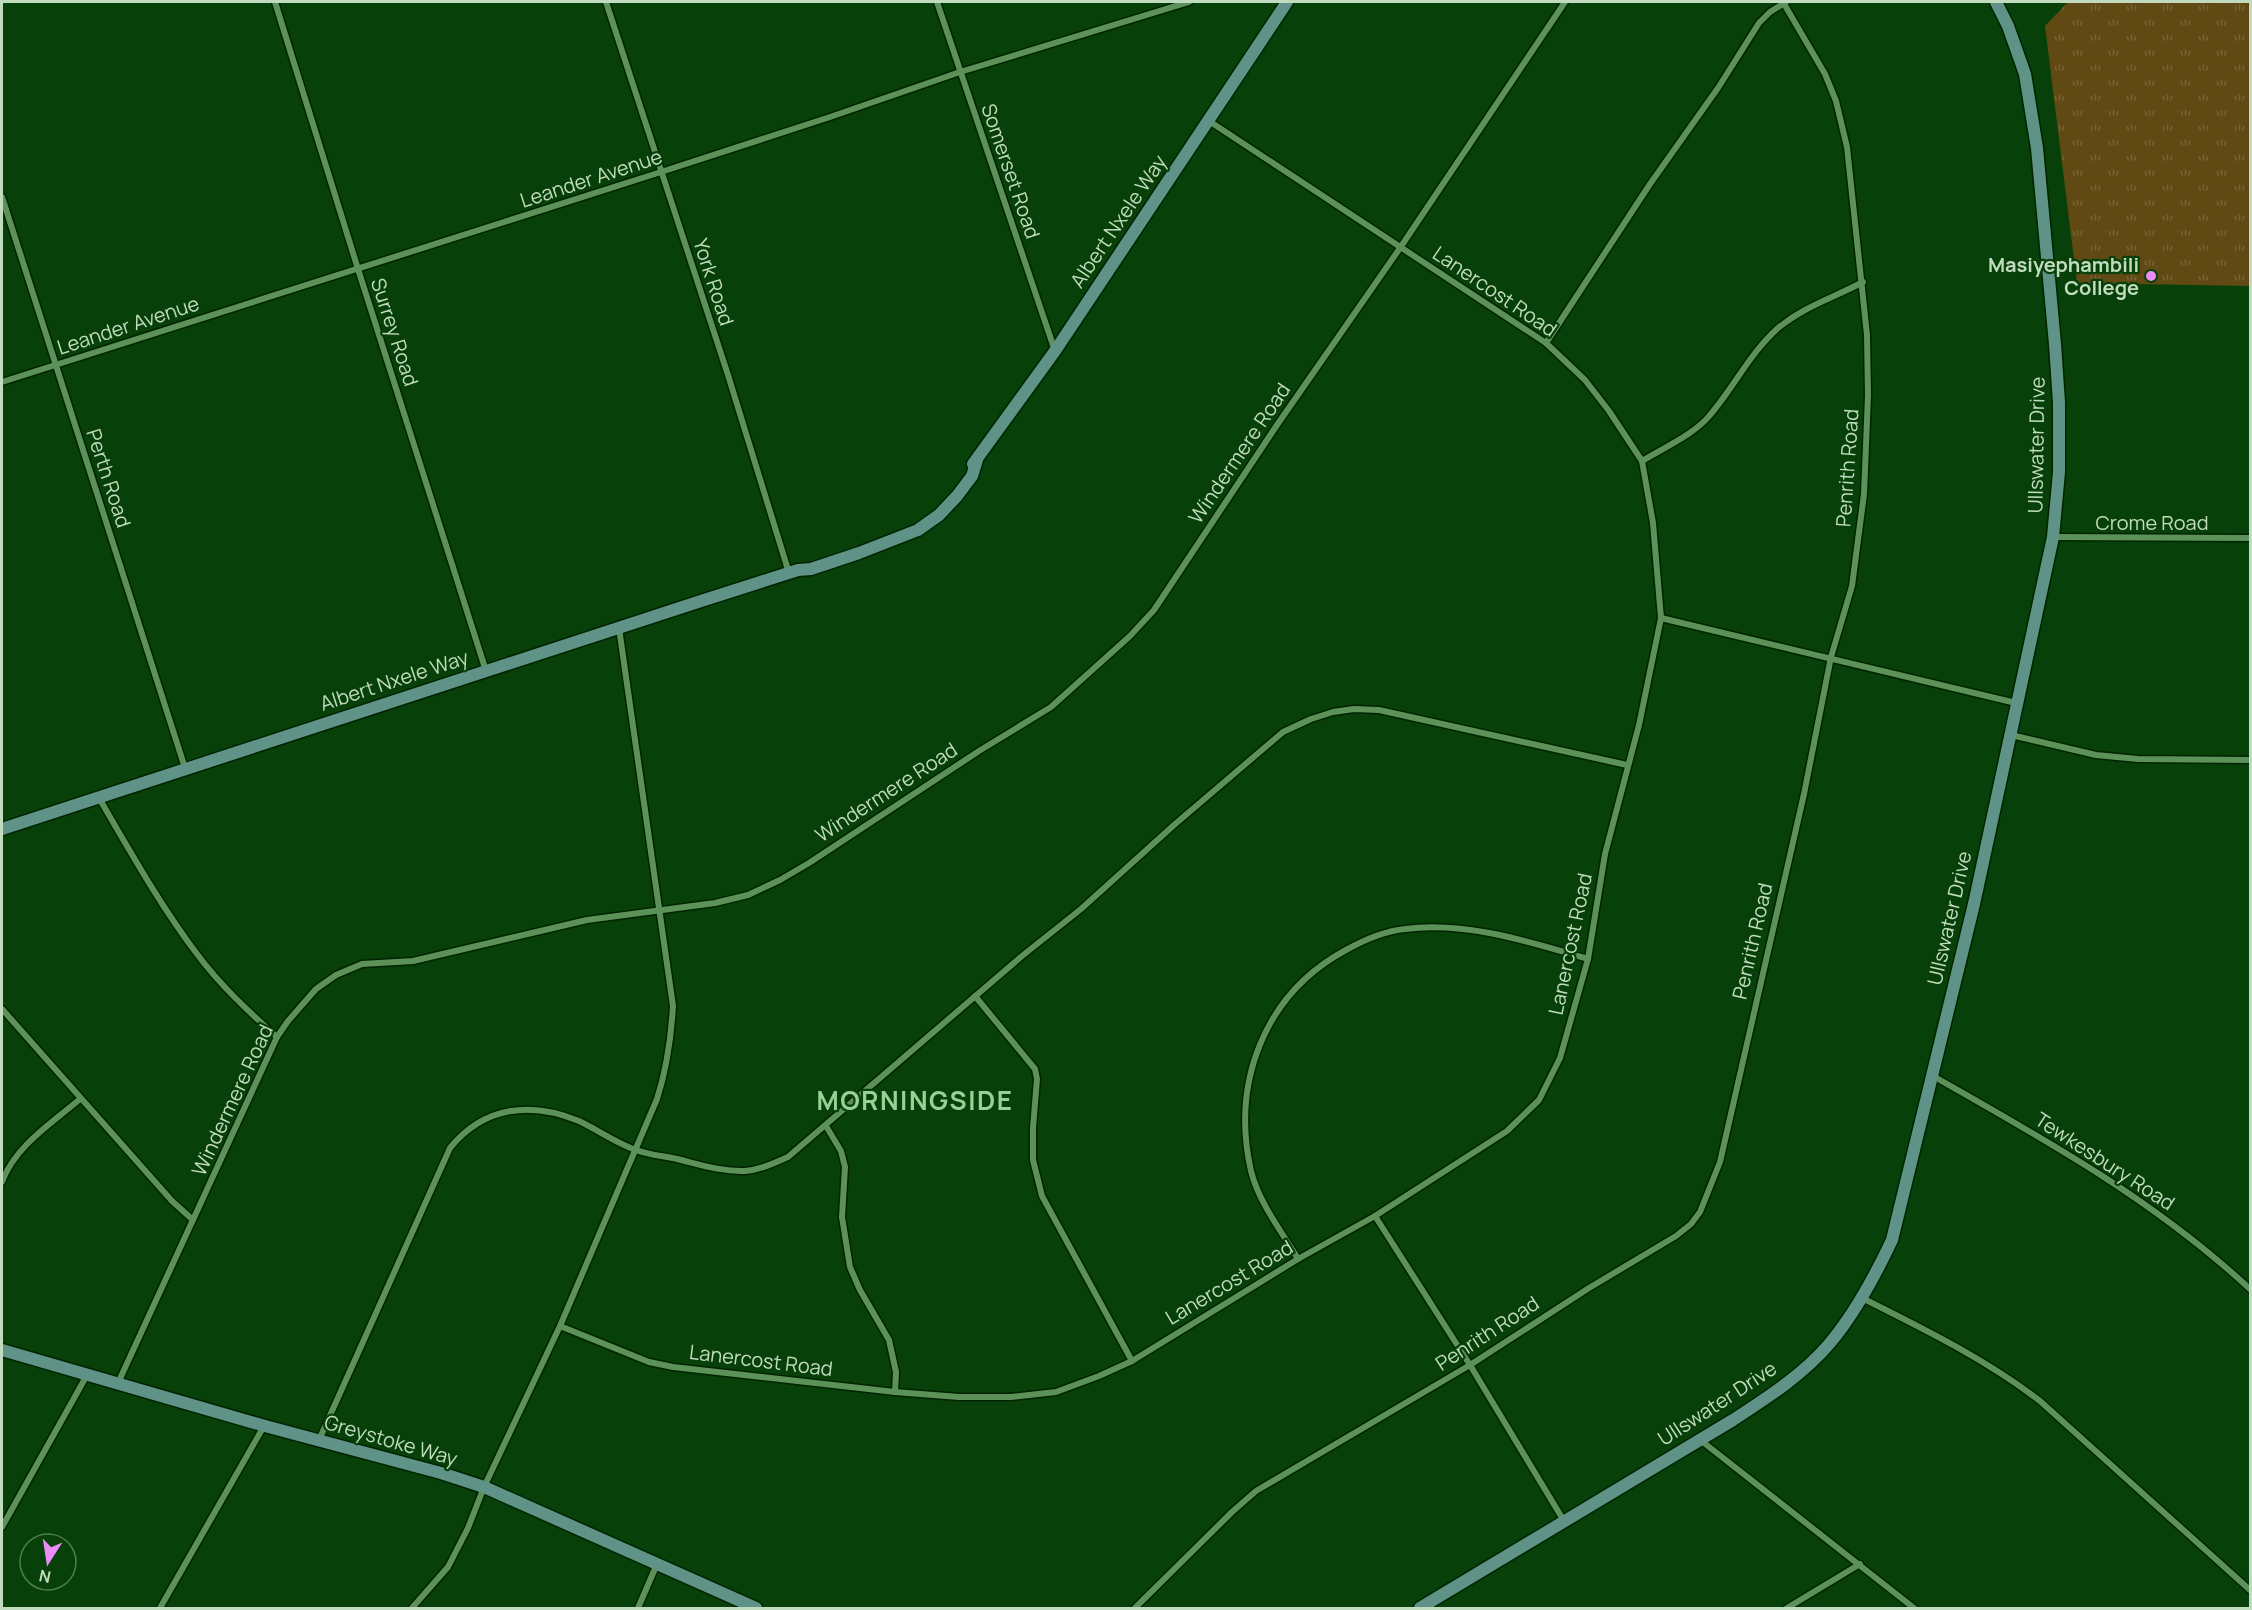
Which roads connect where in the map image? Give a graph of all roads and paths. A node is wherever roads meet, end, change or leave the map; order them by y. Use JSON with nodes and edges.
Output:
{"nodes":[{"id":1,"x":275,"y":2,"type":"edge"},
{"id":2,"x":606,"y":2,"type":"edge"},
{"id":3,"x":937,"y":2,"type":"edge"},
{"id":4,"x":1189,"y":2,"type":"edge"},
{"id":5,"x":1287,"y":2,"type":"edge"},
{"id":6,"x":1565,"y":2,"type":"edge"},
{"id":7,"x":1784,"y":2,"type":"edge"},
{"id":8,"x":1996,"y":2,"type":"edge"},
{"id":9,"x":960,"y":72,"type":"junction"},
{"id":10,"x":1209,"y":121,"type":"junction"},
{"id":11,"x":661,"y":172,"type":"junction"},
{"id":12,"x":2,"y":197,"type":"edge"},
{"id":13,"x":1400,"y":248,"type":"junction"},
{"id":14,"x":358,"y":269,"type":"junction"},
{"id":15,"x":1863,"y":282,"type":"junction"},
{"id":16,"x":1546,"y":343,"type":"junction"},
{"id":17,"x":1055,"y":351,"type":"junction"},
{"id":18,"x":56,"y":365,"type":"junction"},
{"id":19,"x":2,"y":382,"type":"edge"},
{"id":20,"x":1642,"y":461,"type":"junction"},
{"id":21,"x":2053,"y":537,"type":"junction"},
{"id":22,"x":2250,"y":538,"type":"edge"},
{"id":23,"x":794,"y":571,"type":"junction"},
{"id":24,"x":1661,"y":618,"type":"junction"},
{"id":25,"x":619,"y":628,"type":"junction"},
{"id":26,"x":1830,"y":657,"type":"junction"},
{"id":27,"x":486,"y":671,"type":"junction"},
{"id":28,"x":2016,"y":703,"type":"junction"},
{"id":29,"x":2009,"y":735,"type":"junction"},
{"id":30,"x":2250,"y":760,"type":"edge"},
{"id":31,"x":1628,"y":765,"type":"junction"},
{"id":32,"x":185,"y":768,"type":"junction"},
{"id":33,"x":99,"y":798,"type":"junction"},
{"id":34,"x":2,"y":829,"type":"edge"},
{"id":35,"x":659,"y":909,"type":"junction"},
{"id":36,"x":1588,"y":959,"type":"junction"},
{"id":37,"x":975,"y":996,"type":"junction"},
{"id":38,"x":2,"y":1009,"type":"edge"},
{"id":39,"x":277,"y":1037,"type":"junction"},
{"id":40,"x":1932,"y":1076,"type":"junction"},
{"id":41,"x":80,"y":1099,"type":"junction"},
{"id":42,"x":826,"y":1126,"type":"junction"},
{"id":43,"x":636,"y":1150,"type":"junction"},
{"id":44,"x":2,"y":1182,"type":"edge"},
{"id":45,"x":1375,"y":1216,"type":"junction"},
{"id":46,"x":193,"y":1220,"type":"junction"},
{"id":47,"x":1298,"y":1259,"type":"junction"},
{"id":48,"x":2250,"y":1289,"type":"edge"},
{"id":49,"x":1862,"y":1298,"type":"junction"},
{"id":50,"x":560,"y":1326,"type":"junction"},
{"id":51,"x":2,"y":1350,"type":"edge"},
{"id":52,"x":1131,"y":1361,"type":"junction"},
{"id":53,"x":1470,"y":1365,"type":"junction"},
{"id":54,"x":87,"y":1374,"type":"junction"},
{"id":55,"x":118,"y":1383,"type":"junction"},
{"id":56,"x":895,"y":1392,"type":"junction"},
{"id":57,"x":265,"y":1426,"type":"junction"},
{"id":58,"x":1699,"y":1439,"type":"junction"},
{"id":59,"x":319,"y":1440,"type":"junction"},
{"id":60,"x":484,"y":1487,"type":"junction"},
{"id":61,"x":1564,"y":1521,"type":"junction"},
{"id":62,"x":2,"y":1527,"type":"edge"},
{"id":63,"x":657,"y":1564,"type":"junction"},
{"id":64,"x":1860,"y":1564,"type":"junction"},
{"id":65,"x":2250,"y":1590,"type":"edge"},
{"id":66,"x":160,"y":1608,"type":"edge"},
{"id":67,"x":412,"y":1608,"type":"edge"},
{"id":68,"x":638,"y":1608,"type":"edge"},
{"id":69,"x":756,"y":1608,"type":"edge"},
{"id":70,"x":1135,"y":1608,"type":"edge"},
{"id":71,"x":1420,"y":1608,"type":"edge"},
{"id":72,"x":1787,"y":1608,"type":"edge"},
{"id":73,"x":1914,"y":1608,"type":"edge"}],
"edges":[{"from":1,"to":14,"type":"street","name":"Surrey Road"},
{"from":2,"to":11,"type":"street","name":"York Road"},
{"from":3,"to":9,"type":"street","name":"Somerset Road"},
{"from":4,"to":9,"type":"street","name":"Leander Avenue"},
{"from":5,"to":10,"type":"street","name":"Albert Nxele Way"},
{"from":6,"to":13,"type":"street","name":"Windermere Road"},
{"from":7,"to":15,"type":"street","name":"Penrith Road"},
{"from":7,"to":16,"type":"street"},
{"from":8,"to":21,"type":"street","name":"Ullswater Drive"},
{"from":9,"to":11,"type":"street","name":"Leander Avenue"},
{"from":9,"to":17,"type":"street","name":"Somerset Road"},
{"from":10,"to":13,"type":"street","name":"Lanercost Road"},
{"from":10,"to":17,"type":"street","name":"Albert Nxele Way"},
{"from":11,"to":14,"type":"street","name":"Leander Avenue"},
{"from":11,"to":23,"type":"street","name":"York Road"},
{"from":12,"to":18,"type":"street","name":"Perth Road"},
{"from":13,"to":16,"type":"street","name":"Lanercost Road"},
{"from":13,"to":35,"type":"street","name":"Windermere Road"},
{"from":14,"to":18,"type":"street","name":"Leander Avenue"},
{"from":14,"to":27,"type":"street","name":"Surrey Road"},
{"from":15,"to":20,"type":"street"},
{"from":15,"to":26,"type":"street","name":"Penrith Road"},
{"from":16,"to":20,"type":"street","name":"Lanercost Road"},
{"from":17,"to":23,"type":"street","name":"Albert Nxele Way"},
{"from":18,"to":19,"type":"street","name":"Leander Avenue"},
{"from":18,"to":32,"type":"street","name":"Perth Road"},
{"from":20,"to":24,"type":"street","name":"Lanercost Road"},
{"from":21,"to":22,"type":"street","name":"Crome Road"},
{"from":21,"to":28,"type":"street","name":"Ullswater Drive"},
{"from":23,"to":25,"type":"street","name":"Albert Nxele Way"},
{"from":24,"to":26,"type":"street"},
{"from":24,"to":31,"type":"street","name":"Lanercost Road"},
{"from":25,"to":27,"type":"street","name":"Albert Nxele Way"},
{"from":25,"to":35,"type":"street"},
{"from":26,"to":28,"type":"street"},
{"from":26,"to":53,"type":"street","name":"Penrith Road"},
{"from":27,"to":32,"type":"street","name":"Albert Nxele Way"},
{"from":28,"to":29,"type":"street","name":"Ullswater Drive"},
{"from":29,"to":30,"type":"street"},
{"from":29,"to":40,"type":"street","name":"Ullswater Drive"},
{"from":31,"to":36,"type":"street","name":"Lanercost Road"},
{"from":31,"to":37,"type":"street"},
{"from":32,"to":33,"type":"street","name":"Albert Nxele Way"},
{"from":33,"to":34,"type":"street","name":"Albert Nxele Way"},
{"from":33,"to":39,"type":"street"},
{"from":35,"to":39,"type":"street","name":"Windermere Road"},
{"from":35,"to":43,"type":"street"},
{"from":36,"to":45,"type":"street","name":"Lanercost Road"},
{"from":36,"to":47,"type":"street"},
{"from":37,"to":42,"type":"street"},
{"from":37,"to":52,"type":"street"},
{"from":38,"to":41,"type":"street"},
{"from":39,"to":46,"type":"street","name":"Windermere Road"},
{"from":40,"to":48,"type":"street","name":"Tewkesbury Road"},
{"from":40,"to":49,"type":"street","name":"Ullswater Drive"},
{"from":41,"to":44,"type":"street"},
{"from":41,"to":46,"type":"street"},
{"from":42,"to":43,"type":"street"},
{"from":42,"to":56,"type":"street"},
{"from":43,"to":50,"type":"street"},
{"from":43,"to":59,"type":"street"},
{"from":45,"to":47,"type":"street","name":"Lanercost Road"},
{"from":45,"to":53,"type":"street"},
{"from":46,"to":55,"type":"street","name":"Windermere Road"},
{"from":47,"to":52,"type":"street","name":"Lanercost Road"},
{"from":49,"to":58,"type":"street","name":"Ullswater Drive"},
{"from":49,"to":65,"type":"street"},
{"from":50,"to":56,"type":"street","name":"Lanercost Road"},
{"from":50,"to":60,"type":"street"},
{"from":51,"to":54,"type":"street","name":"Greystoke Way"},
{"from":52,"to":56,"type":"street","name":"Lanercost Road"},
{"from":53,"to":61,"type":"street"},
{"from":53,"to":70,"type":"street","name":"Penrith Road"},
{"from":54,"to":55,"type":"street","name":"Greystoke Way"},
{"from":54,"to":62,"type":"street"},
{"from":55,"to":57,"type":"street","name":"Greystoke Way"},
{"from":57,"to":59,"type":"street","name":"Greystoke Way"},
{"from":57,"to":66,"type":"street"},
{"from":58,"to":61,"type":"street","name":"Ullswater Drive"},
{"from":58,"to":64,"type":"street"},
{"from":59,"to":60,"type":"street","name":"Greystoke Way"},
{"from":60,"to":63,"type":"street","name":"Greystoke Way"},
{"from":60,"to":67,"type":"street"},
{"from":61,"to":71,"type":"street","name":"Ullswater Drive"},
{"from":63,"to":68,"type":"street"},
{"from":63,"to":69,"type":"street","name":"Greystoke Way"},
{"from":64,"to":72,"type":"street"},
{"from":64,"to":73,"type":"street"}]}
